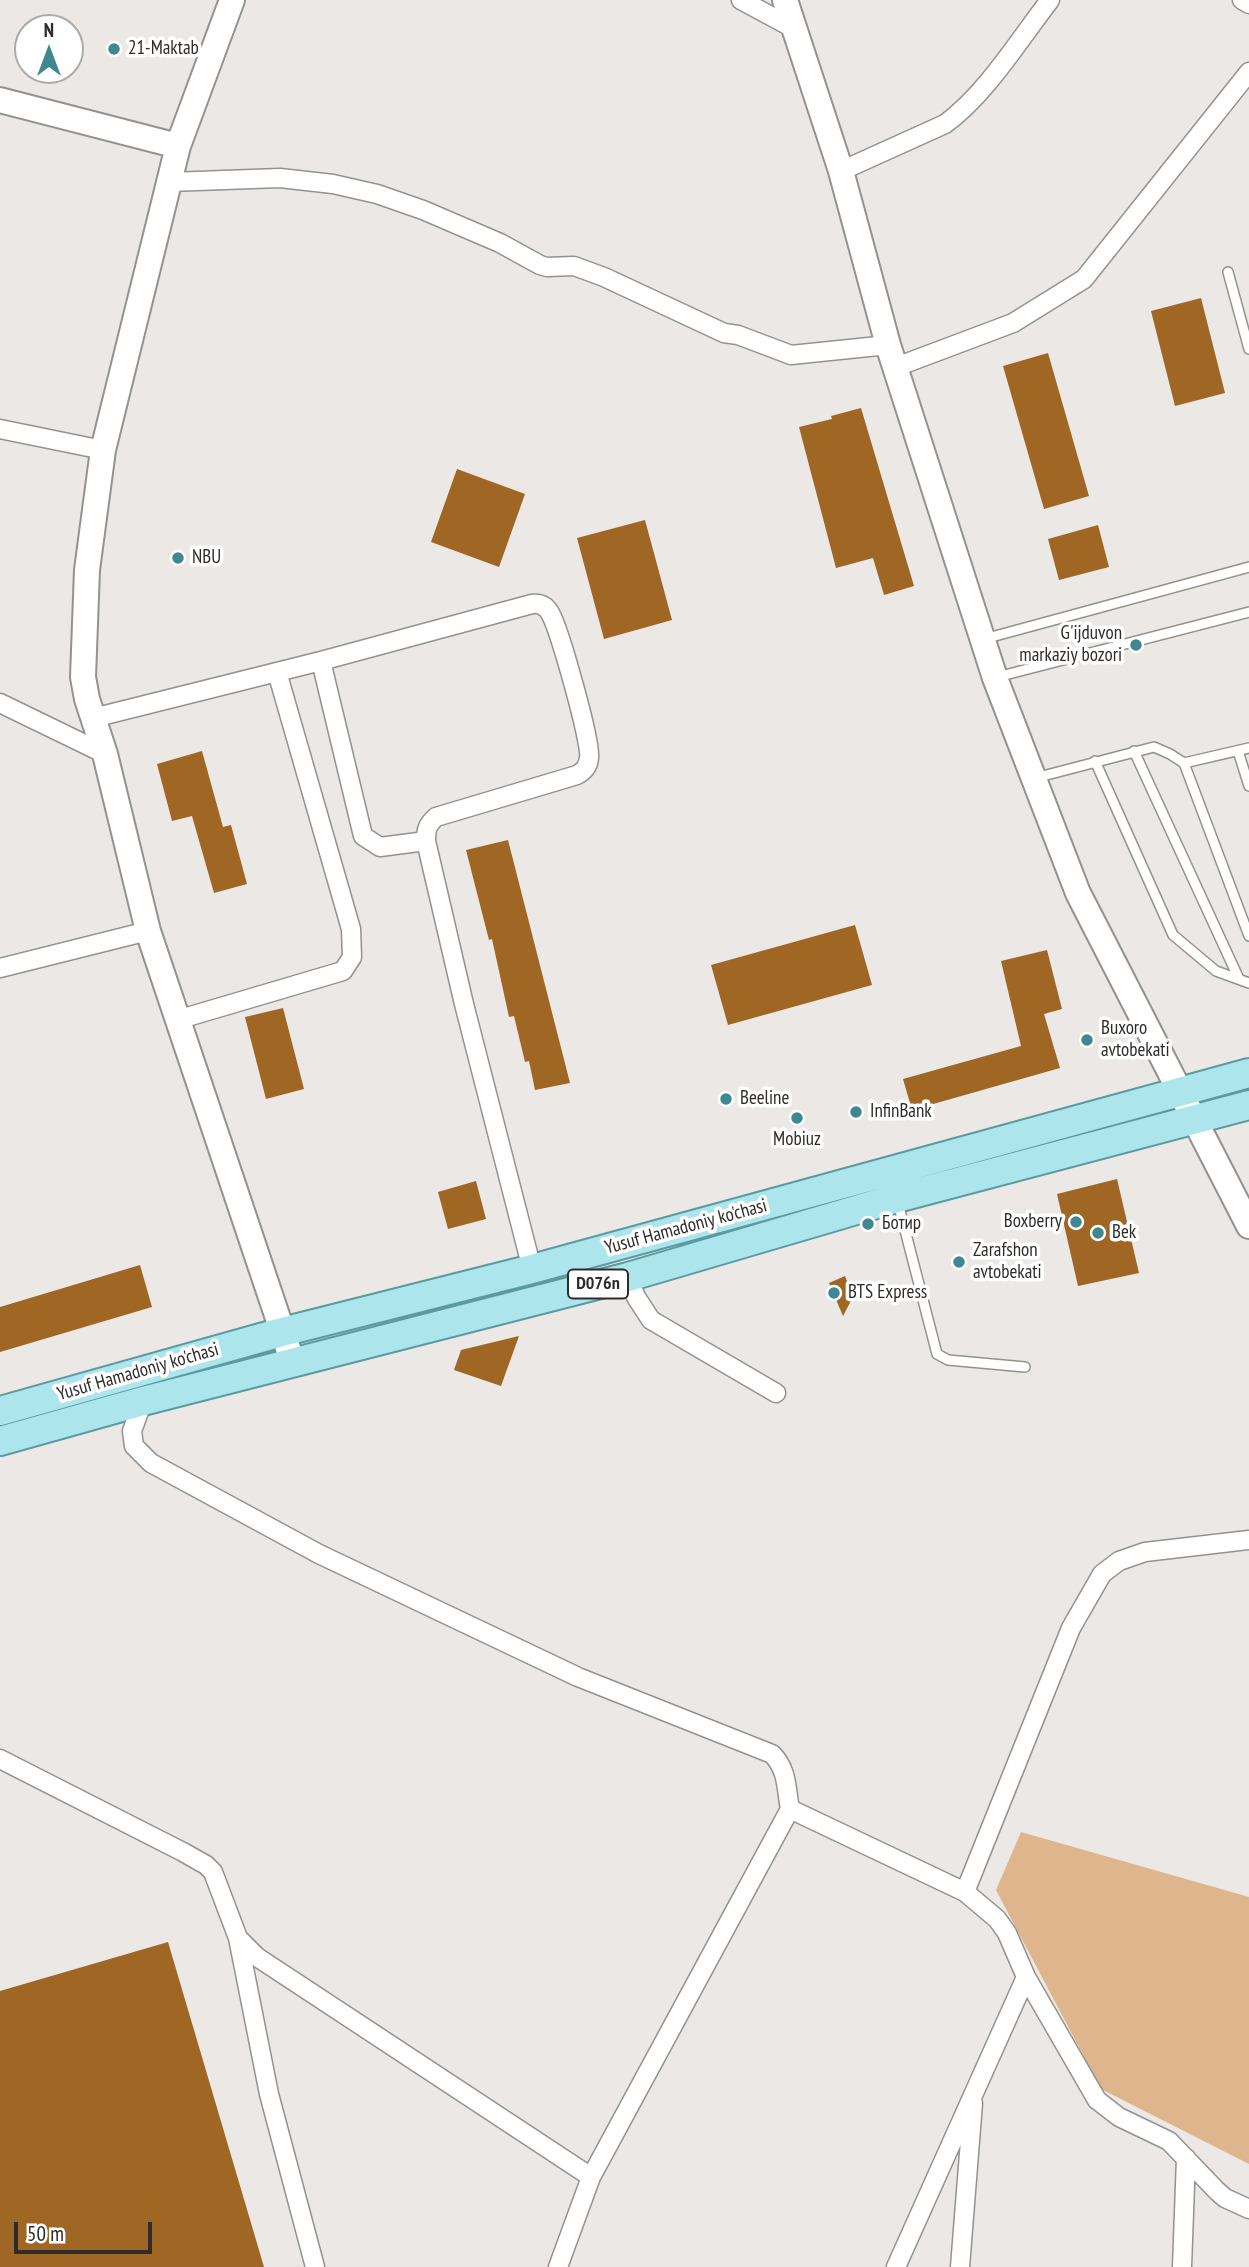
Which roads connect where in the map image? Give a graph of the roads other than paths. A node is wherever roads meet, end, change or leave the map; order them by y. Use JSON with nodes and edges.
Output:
{"nodes":[{"id":1,"x":232,"y":0,"type":"edge"},
{"id":2,"x":741,"y":0,"type":"edge"},
{"id":3,"x":785,"y":0,"type":"edge"},
{"id":4,"x":1050,"y":0,"type":"edge"},
{"id":5,"x":1242,"y":0,"type":"edge"},
{"id":6,"x":1249,"y":4,"type":"edge"},
{"id":7,"x":793,"y":28,"type":"junction"},
{"id":8,"x":1249,"y":72,"type":"edge"},
{"id":9,"x":0,"y":100,"type":"edge"},
{"id":10,"x":178,"y":146,"type":"junction"},
{"id":11,"x":841,"y":171,"type":"junction"},
{"id":12,"x":169,"y":183,"type":"junction"},
{"id":13,"x":1228,"y":272,"type":"dead end"},
{"id":14,"x":1249,"y":349,"type":"edge"},
{"id":15,"x":892,"y":356,"type":"junction"},
{"id":16,"x":0,"y":429,"type":"edge"},
{"id":17,"x":103,"y":450,"type":"junction"},
{"id":18,"x":1249,"y":567,"type":"edge"},
{"id":19,"x":1249,"y":612,"type":"edge"},
{"id":20,"x":982,"y":639,"type":"junction"},
{"id":21,"x":321,"y":661,"type":"junction"},
{"id":22,"x":276,"y":672,"type":"junction"},
{"id":23,"x":995,"y":678,"type":"junction"},
{"id":24,"x":0,"y":702,"type":"edge"},
{"id":25,"x":93,"y":718,"type":"junction"},
{"id":26,"x":1249,"y":748,"type":"edge"},
{"id":27,"x":1134,"y":751,"type":"junction"},
{"id":28,"x":1238,"y":751,"type":"junction"},
{"id":29,"x":105,"y":754,"type":"junction"},
{"id":30,"x":1096,"y":761,"type":"junction"},
{"id":31,"x":1184,"y":763,"type":"junction"},
{"id":32,"x":1033,"y":778,"type":"junction"},
{"id":33,"x":1249,"y":786,"type":"edge"},
{"id":34,"x":426,"y":841,"type":"junction"},
{"id":35,"x":148,"y":931,"type":"junction"},
{"id":36,"x":1249,"y":936,"type":"edge"},
{"id":37,"x":0,"y":968,"type":"edge"},
{"id":38,"x":1244,"y":981,"type":"edge"},
{"id":39,"x":177,"y":1020,"type":"junction"},
{"id":40,"x":1249,"y":1073,"type":"edge"},
{"id":41,"x":1180,"y":1092,"type":"junction"},
{"id":42,"x":1249,"y":1105,"type":"edge"},
{"id":43,"x":1195,"y":1121,"type":"junction"},
{"id":44,"x":897,"y":1198,"type":"junction"},
{"id":45,"x":1249,"y":1226,"type":"edge"},
{"id":46,"x":533,"y":1269,"type":"junction"},
{"id":47,"x":628,"y":1277,"type":"junction"},
{"id":48,"x":282,"y":1332,"type":"junction"},
{"id":49,"x":293,"y":1363,"type":"junction"},
{"id":50,"x":1025,"y":1367,"type":"dead end"},
{"id":51,"x":776,"y":1393,"type":"dead end"},
{"id":52,"x":143,"y":1401,"type":"junction"},
{"id":53,"x":0,"y":1411,"type":"edge"},
{"id":54,"x":0,"y":1441,"type":"edge"},
{"id":55,"x":1249,"y":1540,"type":"edge"},
{"id":56,"x":0,"y":1759,"type":"edge"},
{"id":57,"x":790,"y":1809,"type":"junction"},
{"id":58,"x":965,"y":1892,"type":"junction"},
{"id":59,"x":238,"y":1938,"type":"junction"},
{"id":60,"x":1026,"y":1977,"type":"junction"},
{"id":61,"x":973,"y":2094,"type":"junction"},
{"id":62,"x":1186,"y":2158,"type":"junction"},
{"id":63,"x":591,"y":2177,"type":"junction"},
{"id":64,"x":1249,"y":2209,"type":"edge"},
{"id":65,"x":316,"y":2267,"type":"edge"},
{"id":66,"x":558,"y":2267,"type":"edge"},
{"id":67,"x":896,"y":2267,"type":"edge"},
{"id":68,"x":960,"y":2267,"type":"edge"},
{"id":69,"x":1182,"y":2267,"type":"edge"}],
"edges":[{"from":1,"to":10,"type":"street"},
{"from":2,"to":7,"type":"street"},
{"from":3,"to":7,"type":"street"},
{"from":4,"to":11,"type":"street"},
{"from":5,"to":6,"type":"street"},
{"from":7,"to":11,"type":"street"},
{"from":8,"to":15,"type":"street"},
{"from":9,"to":10,"type":"street"},
{"from":10,"to":12,"type":"street"},
{"from":11,"to":15,"type":"street"},
{"from":12,"to":15,"type":"street"},
{"from":12,"to":17,"type":"street"},
{"from":13,"to":14,"type":"lane"},
{"from":15,"to":20,"type":"street"},
{"from":16,"to":17,"type":"street"},
{"from":17,"to":25,"type":"street"},
{"from":18,"to":20,"type":"lane"},
{"from":19,"to":23,"type":"lane"},
{"from":20,"to":23,"type":"street"},
{"from":21,"to":22,"type":"street"},
{"from":21,"to":34,"type":"street"},
{"from":21,"to":34,"type":"street"},
{"from":22,"to":25,"type":"street"},
{"from":22,"to":39,"type":"street"},
{"from":23,"to":32,"type":"street"},
{"from":24,"to":29,"type":"street"},
{"from":25,"to":29,"type":"street"},
{"from":26,"to":28,"type":"lane"},
{"from":27,"to":30,"type":"lane"},
{"from":27,"to":31,"type":"lane"},
{"from":27,"to":38,"type":"lane"},
{"from":28,"to":31,"type":"lane"},
{"from":28,"to":33,"type":"lane"},
{"from":29,"to":35,"type":"street"},
{"from":30,"to":32,"type":"lane"},
{"from":30,"to":38,"type":"lane"},
{"from":31,"to":36,"type":"lane"},
{"from":32,"to":41,"type":"street"},
{"from":34,"to":46,"type":"street"},
{"from":35,"to":37,"type":"street"},
{"from":35,"to":39,"type":"street"},
{"from":39,"to":48,"type":"street"},
{"from":40,"to":41,"type":"main road","name":"Yusuf Hamadoniy ko'chasi","number":"D076n"},
{"from":41,"to":43,"type":"street"},
{"from":41,"to":46,"type":"main road","name":"Yusuf Hamadoniy ko'chasi","number":"D076n"},
{"from":42,"to":43,"type":"main road","name":"Yusuf Hamadoniy ko'chasi","number":"D076n"},
{"from":43,"to":44,"type":"main road","name":"Yusuf Hamadoniy ko'chasi","number":"D076n"},
{"from":43,"to":45,"type":"street"},
{"from":44,"to":47,"type":"main road","name":"Yusuf Hamadoniy ko'chasi","number":"D076n"},
{"from":44,"to":50,"type":"lane"},
{"from":46,"to":48,"type":"main road","name":"Yusuf Hamadoniy ko'chasi","number":"D076n"},
{"from":47,"to":49,"type":"main road","name":"Yusuf Hamadoniy ko'chasi","number":"D076n"},
{"from":47,"to":51,"type":"street"},
{"from":48,"to":49,"type":"street"},
{"from":48,"to":53,"type":"main road","name":"Yusuf Hamadoniy ko'chasi","number":"D076n"},
{"from":49,"to":52,"type":"main road","name":"Yusuf Hamadoniy ko'chasi","number":"D076n"},
{"from":52,"to":54,"type":"main road","name":"Yusuf Hamadoniy ko'chasi","number":"D076n"},
{"from":52,"to":57,"type":"street"},
{"from":55,"to":58,"type":"street"},
{"from":56,"to":59,"type":"street"},
{"from":57,"to":58,"type":"street"},
{"from":57,"to":63,"type":"street"},
{"from":58,"to":60,"type":"street"},
{"from":59,"to":63,"type":"street"},
{"from":59,"to":65,"type":"street"},
{"from":60,"to":61,"type":"street"},
{"from":60,"to":62,"type":"street"},
{"from":61,"to":67,"type":"street"},
{"from":61,"to":68,"type":"street"},
{"from":62,"to":64,"type":"street"},
{"from":62,"to":69,"type":"street"},
{"from":63,"to":66,"type":"street"}]}
